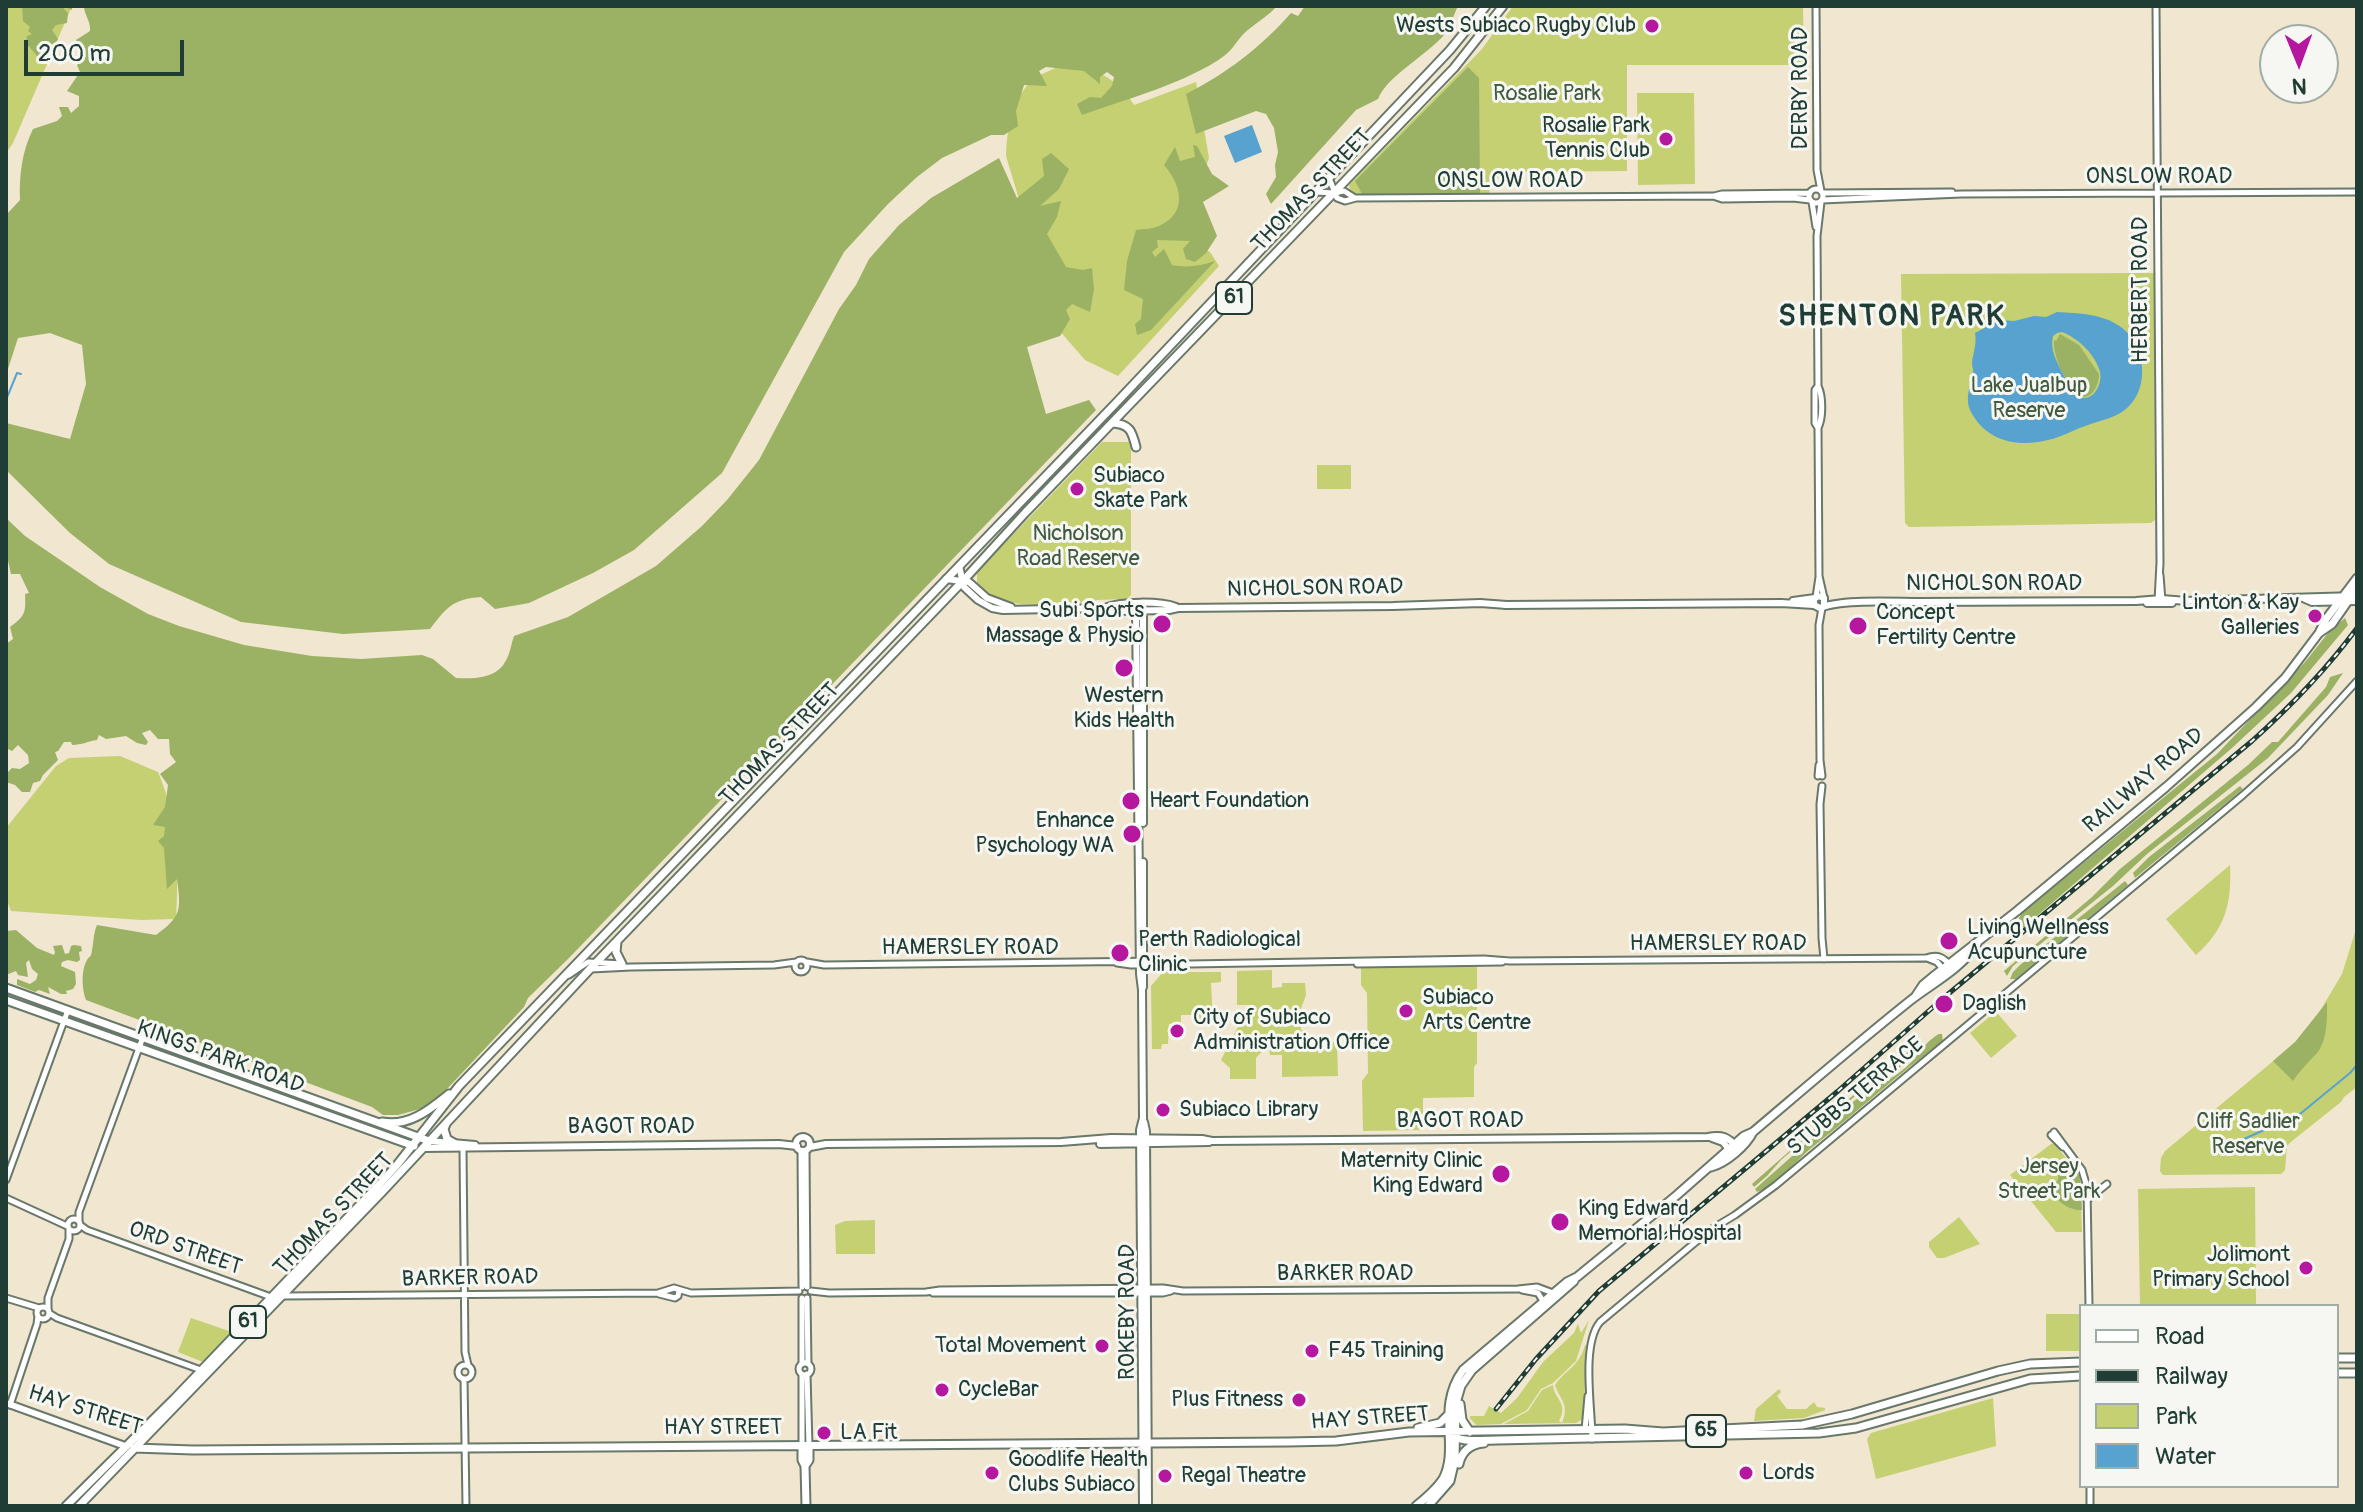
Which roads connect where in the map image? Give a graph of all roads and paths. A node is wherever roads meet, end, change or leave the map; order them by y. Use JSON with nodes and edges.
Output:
{"nodes":[{"id":1,"x":1486,"y":6,"type":"edge"},
{"id":2,"x":1503,"y":6,"type":"edge"},
{"id":3,"x":1816,"y":6,"type":"edge"},
{"id":4,"x":2156,"y":6,"type":"edge"},
{"id":5,"x":1817,"y":170,"type":"junction"},
{"id":6,"x":1329,"y":178,"type":"junction"},
{"id":7,"x":1316,"y":192,"type":"junction"},
{"id":8,"x":2357,"y":192,"type":"edge"},
{"id":9,"x":1334,"y":193,"type":"junction"},
{"id":10,"x":2157,"y":193,"type":"junction"},
{"id":11,"x":1811,"y":196,"type":"junction"},
{"id":12,"x":1822,"y":196,"type":"junction"},
{"id":13,"x":1817,"y":236,"type":"junction"},
{"id":14,"x":1112,"y":423,"type":"junction"},
{"id":15,"x":1136,"y":447,"type":"dead end"},
{"id":16,"x":959,"y":566,"type":"junction"},
{"id":17,"x":2357,"y":578,"type":"edge"},
{"id":18,"x":946,"y":579,"type":"junction"},
{"id":19,"x":962,"y":582,"type":"junction"},
{"id":20,"x":2357,"y":588,"type":"edge"},
{"id":21,"x":2350,"y":599,"type":"edge"},
{"id":22,"x":2160,"y":601,"type":"junction"},
{"id":23,"x":1819,"y":602,"type":"junction"},
{"id":24,"x":1141,"y":608,"type":"junction"},
{"id":25,"x":2357,"y":681,"type":"edge"},
{"id":26,"x":1820,"y":776,"type":"dead end"},
{"id":27,"x":1820,"y":786,"type":"dead end"},
{"id":28,"x":617,"y":942,"type":"junction"},
{"id":29,"x":1821,"y":959,"type":"junction"},
{"id":30,"x":597,"y":962,"type":"junction"},
{"id":31,"x":1142,"y":963,"type":"junction"},
{"id":32,"x":626,"y":965,"type":"junction"},
{"id":33,"x":796,"y":965,"type":"junction"},
{"id":34,"x":806,"y":966,"type":"junction"},
{"id":35,"x":1948,"y":968,"type":"junction"},
{"id":36,"x":590,"y":969,"type":"junction"},
{"id":37,"x":564,"y":978,"type":"junction"},
{"id":38,"x":6,"y":988,"type":"edge"},
{"id":39,"x":6,"y":1000,"type":"edge"},
{"id":40,"x":68,"y":1010,"type":"junction"},
{"id":41,"x":64,"y":1021,"type":"junction"},
{"id":42,"x":143,"y":1037,"type":"junction"},
{"id":43,"x":139,"y":1048,"type":"junction"},
{"id":44,"x":459,"y":1086,"type":"junction"},
{"id":45,"x":345,"y":1111,"type":"junction"},
{"id":46,"x":449,"y":1119,"type":"junction"},
{"id":47,"x":2052,"y":1133,"type":"dead end"},
{"id":48,"x":418,"y":1138,"type":"junction"},
{"id":49,"x":394,"y":1140,"type":"junction"},
{"id":50,"x":429,"y":1141,"type":"junction"},
{"id":51,"x":1143,"y":1141,"type":"junction"},
{"id":52,"x":454,"y":1143,"type":"junction"},
{"id":53,"x":412,"y":1146,"type":"junction"},
{"id":54,"x":482,"y":1146,"type":"junction"},
{"id":55,"x":803,"y":1146,"type":"junction"},
{"id":56,"x":423,"y":1148,"type":"junction"},
{"id":57,"x":463,"y":1149,"type":"junction"},
{"id":58,"x":1733,"y":1149,"type":"junction"},
{"id":59,"x":397,"y":1165,"type":"junction"},
{"id":60,"x":6,"y":1180,"type":"edge"},
{"id":61,"x":2107,"y":1184,"type":"dead end"},
{"id":62,"x":7,"y":1200,"type":"edge"},
{"id":63,"x":2087,"y":1200,"type":"junction"},
{"id":64,"x":74,"y":1225,"type":"junction"},
{"id":65,"x":1577,"y":1277,"type":"junction"},
{"id":66,"x":1518,"y":1289,"type":"junction"},
{"id":67,"x":1144,"y":1291,"type":"junction"},
{"id":68,"x":805,"y":1293,"type":"junction"},
{"id":69,"x":1554,"y":1293,"type":"junction"},
{"id":70,"x":465,"y":1295,"type":"junction"},
{"id":71,"x":282,"y":1296,"type":"junction"},
{"id":72,"x":272,"y":1297,"type":"junction"},
{"id":73,"x":6,"y":1298,"type":"edge"},
{"id":74,"x":1543,"y":1302,"type":"junction"},
{"id":75,"x":2089,"y":1304,"type":"edge"},
{"id":76,"x":43,"y":1313,"type":"junction"},
{"id":77,"x":2079,"y":1362,"type":"edge"},
{"id":78,"x":805,"y":1364,"type":"junction"},
{"id":79,"x":465,"y":1365,"type":"junction"},
{"id":80,"x":202,"y":1370,"type":"junction"},
{"id":81,"x":805,"y":1374,"type":"junction"},
{"id":82,"x":2079,"y":1376,"type":"edge"},
{"id":83,"x":465,"y":1378,"type":"junction"},
{"id":84,"x":1461,"y":1386,"type":"junction"},
{"id":85,"x":8,"y":1404,"type":"edge"},
{"id":86,"x":1448,"y":1415,"type":"junction"},
{"id":87,"x":1409,"y":1432,"type":"junction"},
{"id":88,"x":1470,"y":1432,"type":"junction"},
{"id":89,"x":1453,"y":1434,"type":"junction"},
{"id":90,"x":1588,"y":1435,"type":"junction"},
{"id":91,"x":1497,"y":1440,"type":"junction"},
{"id":92,"x":1145,"y":1443,"type":"junction"},
{"id":93,"x":125,"y":1446,"type":"junction"},
{"id":94,"x":806,"y":1446,"type":"junction"},
{"id":95,"x":135,"y":1448,"type":"junction"},
{"id":96,"x":466,"y":1448,"type":"junction"},
{"id":97,"x":1450,"y":1481,"type":"junction"},
{"id":98,"x":66,"y":1506,"type":"edge"},
{"id":99,"x":79,"y":1506,"type":"edge"},
{"id":100,"x":466,"y":1506,"type":"edge"},
{"id":101,"x":806,"y":1506,"type":"edge"},
{"id":102,"x":1146,"y":1506,"type":"edge"},
{"id":103,"x":1416,"y":1506,"type":"edge"},
{"id":104,"x":1428,"y":1506,"type":"edge"}],
"edges":[{"from":1,"to":6,"type":"main road","name":"THOMAS STREET","number":"61"},
{"from":2,"to":9,"type":"main road","name":"THOMAS STREET","number":"61"},
{"from":3,"to":5,"type":"street","name":"DERBY ROAD"},
{"from":4,"to":10,"type":"street","name":"HERBERT ROAD"},
{"from":5,"to":11,"type":"street","name":"DERBY ROAD"},
{"from":5,"to":12,"type":"street","name":"DERBY ROAD"},
{"from":6,"to":7,"type":"main road","name":"THOMAS STREET","number":"61"},
{"from":6,"to":9,"type":"street"},
{"from":7,"to":9,"type":"street","name":"ONSLOW ROAD"},
{"from":7,"to":16,"type":"main road","name":"THOMAS STREET","number":"61"},
{"from":8,"to":10,"type":"street","name":"ONSLOW ROAD"},
{"from":9,"to":11,"type":"street","name":"ONSLOW ROAD"},
{"from":9,"to":14,"type":"main road","name":"THOMAS STREET","number":"61"},
{"from":10,"to":12,"type":"street","name":"ONSLOW ROAD"},
{"from":10,"to":22,"type":"street","name":"HERBERT ROAD"},
{"from":11,"to":12,"type":"street"},
{"from":11,"to":12,"type":"street"},
{"from":11,"to":13,"type":"street","name":"DERBY ROAD"},
{"from":12,"to":13,"type":"street","name":"DERBY ROAD"},
{"from":13,"to":23,"type":"street","name":"DERBY ROAD"},
{"from":14,"to":15,"type":"main road"},
{"from":14,"to":19,"type":"main road","name":"THOMAS STREET","number":"61"},
{"from":16,"to":18,"type":"main road","name":"THOMAS STREET","number":"61"},
{"from":16,"to":19,"type":"main road"},
{"from":17,"to":21,"type":"main road","name":"RAILWAY ROAD"},
{"from":18,"to":19,"type":"main road","name":"NICHOLSON ROAD"},
{"from":18,"to":37,"type":"main road","name":"THOMAS STREET","number":"61"},
{"from":19,"to":24,"type":"main road","name":"NICHOLSON ROAD"},
{"from":19,"to":28,"type":"main road","name":"THOMAS STREET","number":"61"},
{"from":20,"to":21,"type":"main road","name":"RAILWAY ROAD"},
{"from":21,"to":22,"type":"main road","name":"NICHOLSON ROAD"},
{"from":21,"to":35,"type":"main road","name":"RAILWAY ROAD"},
{"from":22,"to":23,"type":"main road","name":"NICHOLSON ROAD"},
{"from":23,"to":24,"type":"main road","name":"NICHOLSON ROAD"},
{"from":23,"to":26,"type":"street","name":"DERBY ROAD"},
{"from":24,"to":31,"type":"main road","name":"ROKEBY ROAD"},
{"from":25,"to":90,"type":"street","name":"STUBBS TERRACE"},
{"from":27,"to":29,"type":"street"},
{"from":28,"to":30,"type":"main road","name":"THOMAS STREET","number":"61"},
{"from":28,"to":32,"type":"main road"},
{"from":29,"to":31,"type":"street","name":"HAMERSLEY ROAD"},
{"from":29,"to":35,"type":"street","name":"HAMERSLEY ROAD"},
{"from":30,"to":32,"type":"street"},
{"from":30,"to":36,"type":"main road","name":"THOMAS STREET","number":"61"},
{"from":30,"to":37,"type":"street"},
{"from":31,"to":34,"type":"street","name":"HAMERSLEY ROAD"},
{"from":31,"to":51,"type":"main road","name":"ROKEBY ROAD"},
{"from":32,"to":33,"type":"street"},
{"from":32,"to":36,"type":"street"},
{"from":33,"to":34,"type":"street"},
{"from":33,"to":34,"type":"street"},
{"from":35,"to":58,"type":"main road","name":"RAILWAY ROAD"},
{"from":36,"to":46,"type":"main road","name":"THOMAS STREET","number":"61"},
{"from":37,"to":44,"type":"main road","name":"THOMAS STREET","number":"61"},
{"from":38,"to":40,"type":"main road","name":"KINGS PARK ROAD"},
{"from":39,"to":41,"type":"main road","name":"KINGS PARK ROAD"},
{"from":40,"to":41,"type":"street"},
{"from":40,"to":42,"type":"main road","name":"KINGS PARK ROAD"},
{"from":41,"to":43,"type":"main road","name":"KINGS PARK ROAD"},
{"from":41,"to":60,"type":"street"},
{"from":42,"to":43,"type":"street"},
{"from":42,"to":45,"type":"main road","name":"KINGS PARK ROAD"},
{"from":43,"to":49,"type":"main road","name":"KINGS PARK ROAD"},
{"from":43,"to":64,"type":"street"},
{"from":44,"to":45,"type":"main road"},
{"from":44,"to":48,"type":"main road","name":"THOMAS STREET","number":"61"},
{"from":45,"to":48,"type":"main road","name":"KINGS PARK ROAD"},
{"from":46,"to":50,"type":"main road","name":"THOMAS STREET","number":"61"},
{"from":46,"to":52,"type":"main road"},
{"from":47,"to":63,"type":"street"},
{"from":48,"to":50,"type":"main road","name":"BAGOT ROAD"},
{"from":48,"to":53,"type":"main road","name":"THOMAS STREET","number":"61"},
{"from":49,"to":53,"type":"main road","name":"KINGS PARK ROAD"},
{"from":49,"to":59,"type":"main road"},
{"from":50,"to":52,"type":"main road","name":"BAGOT ROAD"},
{"from":50,"to":56,"type":"main road","name":"THOMAS STREET","number":"61"},
{"from":51,"to":55,"type":"main road","name":"BAGOT ROAD"},
{"from":51,"to":58,"type":"main road","name":"BAGOT ROAD"},
{"from":51,"to":67,"type":"main road","name":"ROKEBY ROAD"},
{"from":52,"to":54,"type":"main road","name":"BAGOT ROAD"},
{"from":53,"to":56,"type":"main road","name":"KINGS PARK ROAD"},
{"from":53,"to":59,"type":"main road","name":"THOMAS STREET","number":"61"},
{"from":54,"to":55,"type":"main road","name":"BAGOT ROAD"},
{"from":54,"to":57,"type":"main road","name":"BAGOT ROAD"},
{"from":55,"to":68,"type":"street"},
{"from":56,"to":57,"type":"main road","name":"BAGOT ROAD"},
{"from":56,"to":71,"type":"main road","name":"THOMAS STREET","number":"61"},
{"from":57,"to":70,"type":"street"},
{"from":58,"to":65,"type":"main road","name":"RAILWAY ROAD"},
{"from":59,"to":72,"type":"main road","name":"THOMAS STREET","number":"61"},
{"from":61,"to":63,"type":"street"},
{"from":62,"to":64,"type":"street"},
{"from":63,"to":75,"type":"street"},
{"from":64,"to":72,"type":"street","name":"ORD STREET"},
{"from":64,"to":76,"type":"street"},
{"from":65,"to":69,"type":"main road","name":"RAILWAY ROAD"},
{"from":65,"to":84,"type":"main road","name":"RAILWAY ROAD"},
{"from":66,"to":67,"type":"street","name":"BARKER ROAD"},
{"from":66,"to":69,"type":"street","name":"BARKER ROAD"},
{"from":66,"to":74,"type":"street","name":"BARKER ROAD"},
{"from":67,"to":68,"type":"street","name":"BARKER ROAD"},
{"from":67,"to":92,"type":"main road","name":"ROKEBY ROAD"},
{"from":68,"to":70,"type":"street","name":"BARKER ROAD"},
{"from":68,"to":78,"type":"street"},
{"from":69,"to":74,"type":"main road","name":"RAILWAY ROAD"},
{"from":70,"to":71,"type":"street","name":"BARKER ROAD"},
{"from":70,"to":79,"type":"street"},
{"from":71,"to":95,"type":"main road","name":"THOMAS STREET","number":"61"},
{"from":72,"to":80,"type":"main road","name":"THOMAS STREET","number":"61"},
{"from":73,"to":76,"type":"street"},
{"from":74,"to":86,"type":"main road","name":"RAILWAY ROAD"},
{"from":76,"to":80,"type":"street"},
{"from":76,"to":85,"type":"street"},
{"from":77,"to":90,"type":"main road","name":"HAY STREET","number":"65"},
{"from":78,"to":81,"type":"street"},
{"from":78,"to":81,"type":"street"},
{"from":79,"to":83,"type":"street"},
{"from":79,"to":83,"type":"street"},
{"from":80,"to":93,"type":"main road","name":"THOMAS STREET","number":"61"},
{"from":81,"to":94,"type":"street"},
{"from":82,"to":90,"type":"main road","name":"HAY STREET","number":"65"},
{"from":83,"to":96,"type":"street"},
{"from":84,"to":88,"type":"main road"},
{"from":84,"to":89,"type":"main road"},
{"from":85,"to":93,"type":"main road","name":"HAY STREET"},
{"from":86,"to":87,"type":"main road"},
{"from":86,"to":89,"type":"main road","name":"RAILWAY ROAD"},
{"from":87,"to":89,"type":"main road","name":"HAY STREET","number":"65"},
{"from":87,"to":92,"type":"main road","name":"HAY STREET","number":"65"},
{"from":88,"to":89,"type":"main road","name":"HAY STREET","number":"65"},
{"from":88,"to":90,"type":"main road","name":"HAY STREET","number":"65"},
{"from":89,"to":91,"type":"main road","name":"HAY STREET","number":"65"},
{"from":89,"to":97,"type":"main road"},
{"from":89,"to":103,"type":"main road"},
{"from":90,"to":91,"type":"main road","name":"HAY STREET","number":"65"},
{"from":91,"to":97,"type":"main road"},
{"from":92,"to":94,"type":"main road","name":"HAY STREET"},
{"from":92,"to":102,"type":"main road","name":"ROKEBY ROAD"},
{"from":93,"to":95,"type":"main road","name":"HAY STREET"},
{"from":93,"to":98,"type":"main road","name":"THOMAS STREET","number":"61"},
{"from":94,"to":96,"type":"main road","name":"HAY STREET"},
{"from":94,"to":101,"type":"main road"},
{"from":95,"to":96,"type":"main road","name":"HAY STREET"},
{"from":95,"to":99,"type":"main road","name":"THOMAS STREET","number":"61"},
{"from":96,"to":100,"type":"street"},
{"from":97,"to":104,"type":"main road"}]}
